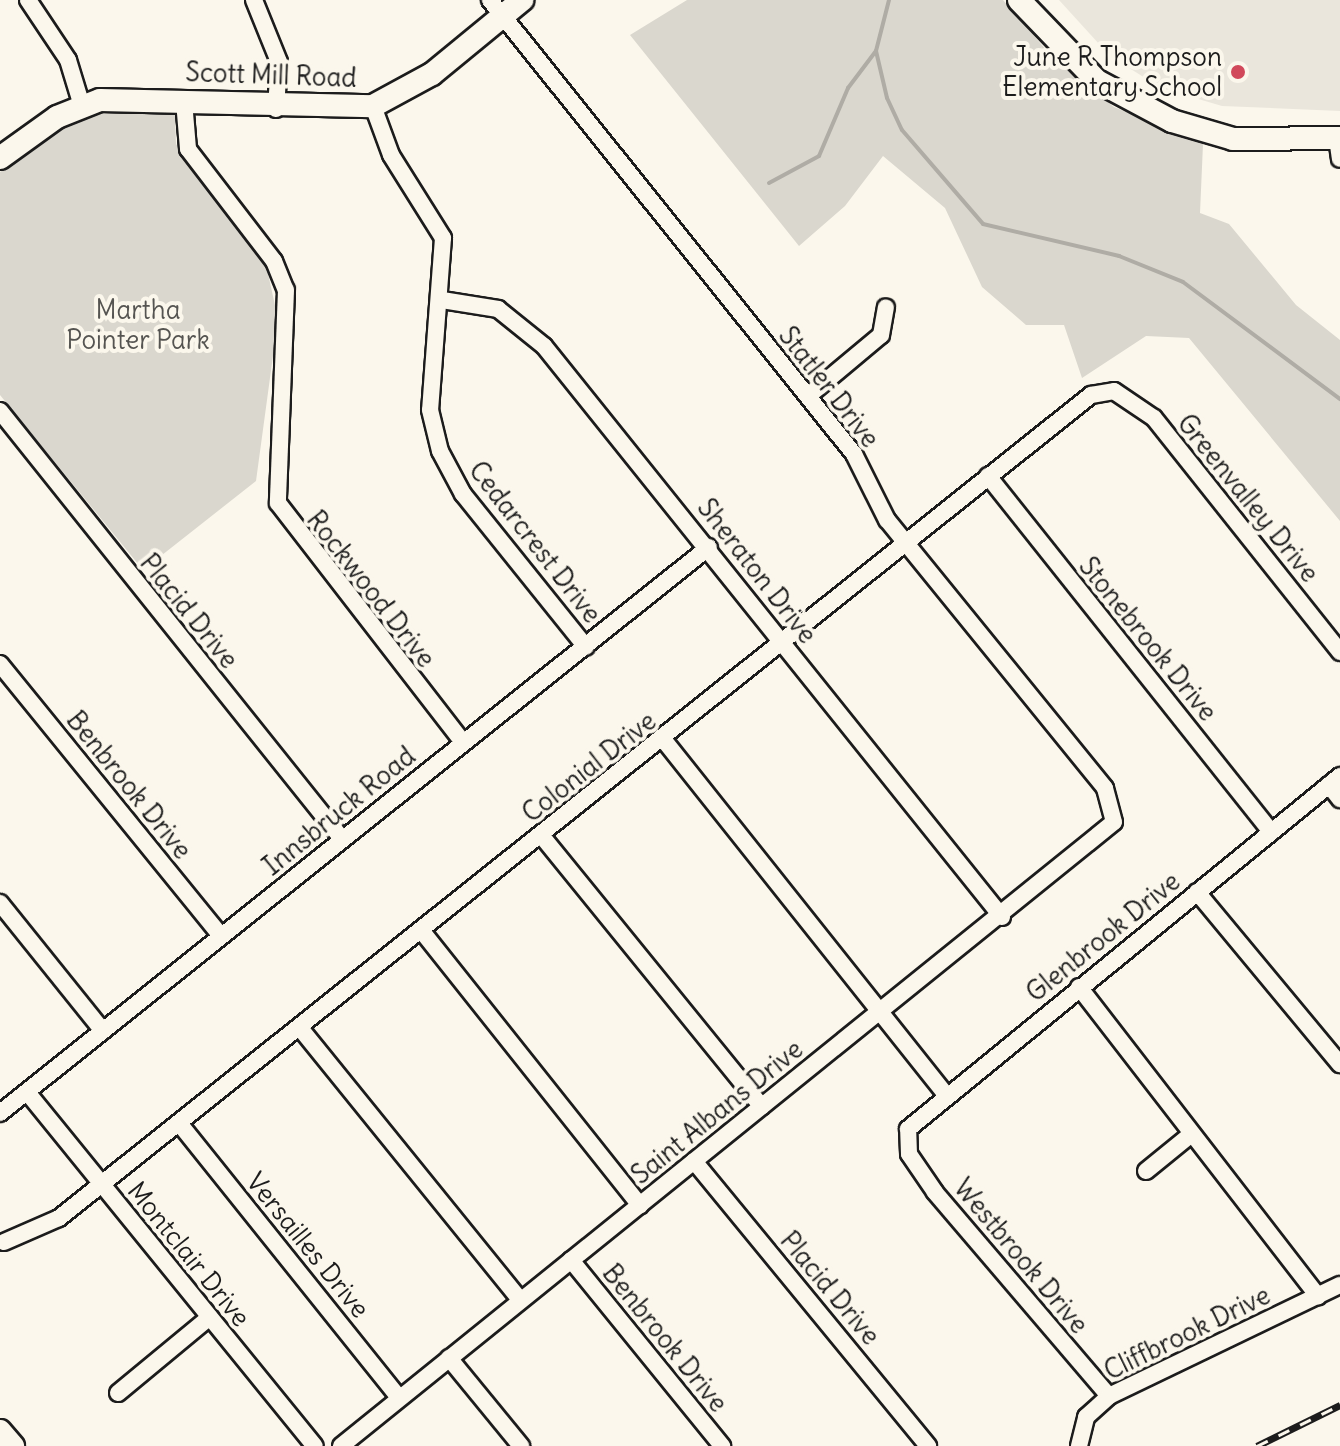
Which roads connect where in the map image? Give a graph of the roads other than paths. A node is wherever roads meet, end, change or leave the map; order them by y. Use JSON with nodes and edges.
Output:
{"nodes":[{"id":1,"x":28,"y":0,"type":"edge"},
{"id":2,"x":254,"y":0,"type":"edge"},
{"id":3,"x":522,"y":0,"type":"edge"},
{"id":4,"x":1019,"y":0,"type":"edge"},
{"id":5,"x":496,"y":8,"type":"edge"},
{"id":6,"x":184,"y":101,"type":"junction"},
{"id":7,"x":82,"y":106,"type":"junction"},
{"id":8,"x":373,"y":106,"type":"junction"},
{"id":9,"x":276,"y":109,"type":"junction"},
{"id":10,"x":1339,"y":145,"type":"edge"},
{"id":11,"x":0,"y":158,"type":"edge"},
{"id":12,"x":442,"y":300,"type":"junction"},
{"id":13,"x":886,"y":307,"type":"dead end"},
{"id":14,"x":1106,"y":389,"type":"joint"},
{"id":15,"x":808,"y":396,"type":"junction"},
{"id":16,"x":0,"y":411,"type":"edge"},
{"id":17,"x":988,"y":476,"type":"junction"},
{"id":18,"x":904,"y":541,"type":"junction"},
{"id":19,"x":709,"y":547,"type":"junction"},
{"id":20,"x":782,"y":640,"type":"junction"},
{"id":21,"x":586,"y":647,"type":"junction"},
{"id":22,"x":1340,"y":652,"type":"edge"},
{"id":23,"x":0,"y":664,"type":"edge"},
{"id":24,"x":663,"y":739,"type":"junction"},
{"id":25,"x":463,"y":742,"type":"junction"},
{"id":26,"x":1334,"y":780,"type":"edge"},
{"id":27,"x":1340,"y":799,"type":"edge"},
{"id":28,"x":1114,"y":811,"type":"joint"},
{"id":29,"x":1271,"y":832,"type":"junction"},
{"id":30,"x":541,"y":835,"type":"junction"},
{"id":31,"x":342,"y":839,"type":"junction"},
{"id":32,"x":1197,"y":892,"type":"junction"},
{"id":33,"x":0,"y":903,"type":"edge"},
{"id":34,"x":1002,"y":917,"type":"junction"},
{"id":35,"x":421,"y":930,"type":"junction"},
{"id":36,"x":221,"y":936,"type":"junction"},
{"id":37,"x":1079,"y":987,"type":"junction"},
{"id":38,"x":881,"y":1011,"type":"junction"},
{"id":39,"x":300,"y":1028,"type":"junction"},
{"id":40,"x":103,"y":1031,"type":"junction"},
{"id":41,"x":1340,"y":1064,"type":"edge"},
{"id":42,"x":27,"y":1092,"type":"junction"},
{"id":43,"x":946,"y":1095,"type":"junction"},
{"id":44,"x":762,"y":1107,"type":"junction"},
{"id":45,"x":0,"y":1113,"type":"edge"},
{"id":46,"x":179,"y":1123,"type":"junction"},
{"id":47,"x":1189,"y":1136,"type":"junction"},
{"id":48,"x":907,"y":1141,"type":"joint"},
{"id":49,"x":694,"y":1161,"type":"junction"},
{"id":50,"x":1146,"y":1171,"type":"dead end"},
{"id":51,"x":101,"y":1184,"type":"junction"},
{"id":52,"x":640,"y":1205,"type":"junction"},
{"id":53,"x":4,"y":1242,"type":"dead end"},
{"id":54,"x":571,"y":1260,"type":"junction"},
{"id":55,"x":1340,"y":1285,"type":"edge"},
{"id":56,"x":1318,"y":1296,"type":"junction"},
{"id":57,"x":520,"y":1300,"type":"junction"},
{"id":58,"x":210,"y":1317,"type":"junction"},
{"id":59,"x":449,"y":1358,"type":"junction"},
{"id":60,"x":118,"y":1393,"type":"dead end"},
{"id":61,"x":1109,"y":1396,"type":"junction"},
{"id":62,"x":399,"y":1398,"type":"junction"},
{"id":63,"x":0,"y":1431,"type":"edge"},
{"id":64,"x":13,"y":1446,"type":"edge"},
{"id":65,"x":315,"y":1446,"type":"edge"},
{"id":66,"x":341,"y":1446,"type":"edge"},
{"id":67,"x":521,"y":1446,"type":"edge"},
{"id":68,"x":722,"y":1446,"type":"edge"},
{"id":69,"x":928,"y":1446,"type":"edge"},
{"id":70,"x":1079,"y":1446,"type":"edge"}],
"edges":[{"from":1,"to":7,"type":"street"},
{"from":2,"to":9,"type":"street"},
{"from":3,"to":5,"type":"street","name":"Scott Mill Road"},
{"from":4,"to":10,"type":"street"},
{"from":5,"to":8,"type":"street","name":"Scott Mill Road"},
{"from":5,"to":15,"type":"street","name":"Statler Drive"},
{"from":6,"to":7,"type":"street","name":"Scott Mill Road"},
{"from":6,"to":9,"type":"street","name":"Scott Mill Road"},
{"from":6,"to":25,"type":"street","name":"Rockwood Drive"},
{"from":7,"to":11,"type":"street","name":"Scott Mill Road"},
{"from":8,"to":9,"type":"street","name":"Scott Mill Road"},
{"from":8,"to":12,"type":"street","name":"Cedarcrest Drive"},
{"from":12,"to":19,"type":"street","name":"Sheraton Drive"},
{"from":12,"to":21,"type":"street","name":"Cedarcrest Drive"},
{"from":13,"to":15,"type":"street"},
{"from":14,"to":17,"type":"street","name":"Colonial Drive"},
{"from":14,"to":22,"type":"street","name":"Greenvalley Drive"},
{"from":15,"to":18,"type":"street","name":"Statler Drive"},
{"from":16,"to":31,"type":"street","name":"Placid Drive"},
{"from":17,"to":18,"type":"street","name":"Colonial Drive"},
{"from":17,"to":29,"type":"street","name":"Stonebrook Drive"},
{"from":18,"to":20,"type":"street","name":"Colonial Drive"},
{"from":18,"to":28,"type":"street","name":"Statler Drive"},
{"from":19,"to":20,"type":"street","name":"Sheraton Drive"},
{"from":19,"to":21,"type":"street","name":"Innsbruck Road"},
{"from":20,"to":24,"type":"street","name":"Colonial Drive"},
{"from":20,"to":34,"type":"street","name":"Sheraton Drive"},
{"from":21,"to":25,"type":"street","name":"Innsbruck Road"},
{"from":23,"to":36,"type":"street","name":"Benbrook Drive"},
{"from":24,"to":30,"type":"street","name":"Colonial Drive"},
{"from":24,"to":38,"type":"street"},
{"from":25,"to":31,"type":"street","name":"Innsbruck Road"},
{"from":26,"to":27,"type":"street"},
{"from":26,"to":29,"type":"street","name":"Glenbrook Drive"},
{"from":28,"to":34,"type":"street","name":"Saint Albans Drive"},
{"from":29,"to":32,"type":"street","name":"Glenbrook Drive"},
{"from":30,"to":35,"type":"street","name":"Colonial Drive"},
{"from":30,"to":44,"type":"street"},
{"from":31,"to":36,"type":"street","name":"Innsbruck Road"},
{"from":32,"to":37,"type":"street","name":"Glenbrook Drive"},
{"from":32,"to":41,"type":"street"},
{"from":33,"to":40,"type":"street"},
{"from":34,"to":38,"type":"street","name":"Saint Albans Drive"},
{"from":35,"to":39,"type":"street","name":"Colonial Drive"},
{"from":35,"to":52,"type":"street"},
{"from":36,"to":40,"type":"street","name":"Innsbruck Road"},
{"from":37,"to":43,"type":"street","name":"Glenbrook Drive"},
{"from":37,"to":47,"type":"street"},
{"from":38,"to":43,"type":"street"},
{"from":38,"to":44,"type":"street","name":"Saint Albans Drive"},
{"from":39,"to":46,"type":"street","name":"Colonial Drive"},
{"from":39,"to":57,"type":"street"},
{"from":40,"to":42,"type":"street","name":"Innsbruck Road"},
{"from":42,"to":45,"type":"street","name":"Innsbruck Road"},
{"from":42,"to":51,"type":"street","name":"Montclair Drive"},
{"from":43,"to":48,"type":"street","name":"Glenbrook Drive"},
{"from":44,"to":49,"type":"street","name":"Saint Albans Drive"},
{"from":46,"to":51,"type":"street","name":"Colonial Drive"},
{"from":46,"to":62,"type":"street","name":"Versailles Drive"},
{"from":47,"to":50,"type":"street"},
{"from":47,"to":56,"type":"street"},
{"from":48,"to":61,"type":"street","name":"Westbrook Drive"},
{"from":49,"to":52,"type":"street","name":"Saint Albans Drive"},
{"from":49,"to":69,"type":"street","name":"Placid Drive"},
{"from":51,"to":53,"type":"street","name":"Colonial Drive"},
{"from":51,"to":58,"type":"street","name":"Montclair Drive"},
{"from":52,"to":54,"type":"street","name":"Saint Albans Drive"},
{"from":54,"to":57,"type":"street","name":"Saint Albans Drive"},
{"from":54,"to":68,"type":"street","name":"Benbrook Drive"},
{"from":55,"to":56,"type":"street","name":"Cliffbrook Drive"},
{"from":56,"to":61,"type":"street","name":"Cliffbrook Drive"},
{"from":57,"to":59,"type":"street","name":"Saint Albans Drive"},
{"from":58,"to":60,"type":"street"},
{"from":58,"to":65,"type":"street","name":"Montclair Drive"},
{"from":59,"to":62,"type":"street","name":"Saint Albans Drive"},
{"from":59,"to":67,"type":"street"},
{"from":61,"to":70,"type":"street","name":"Cliffbrook Drive"},
{"from":62,"to":66,"type":"street","name":"Saint Albans Drive"},
{"from":63,"to":64,"type":"street"}]}
